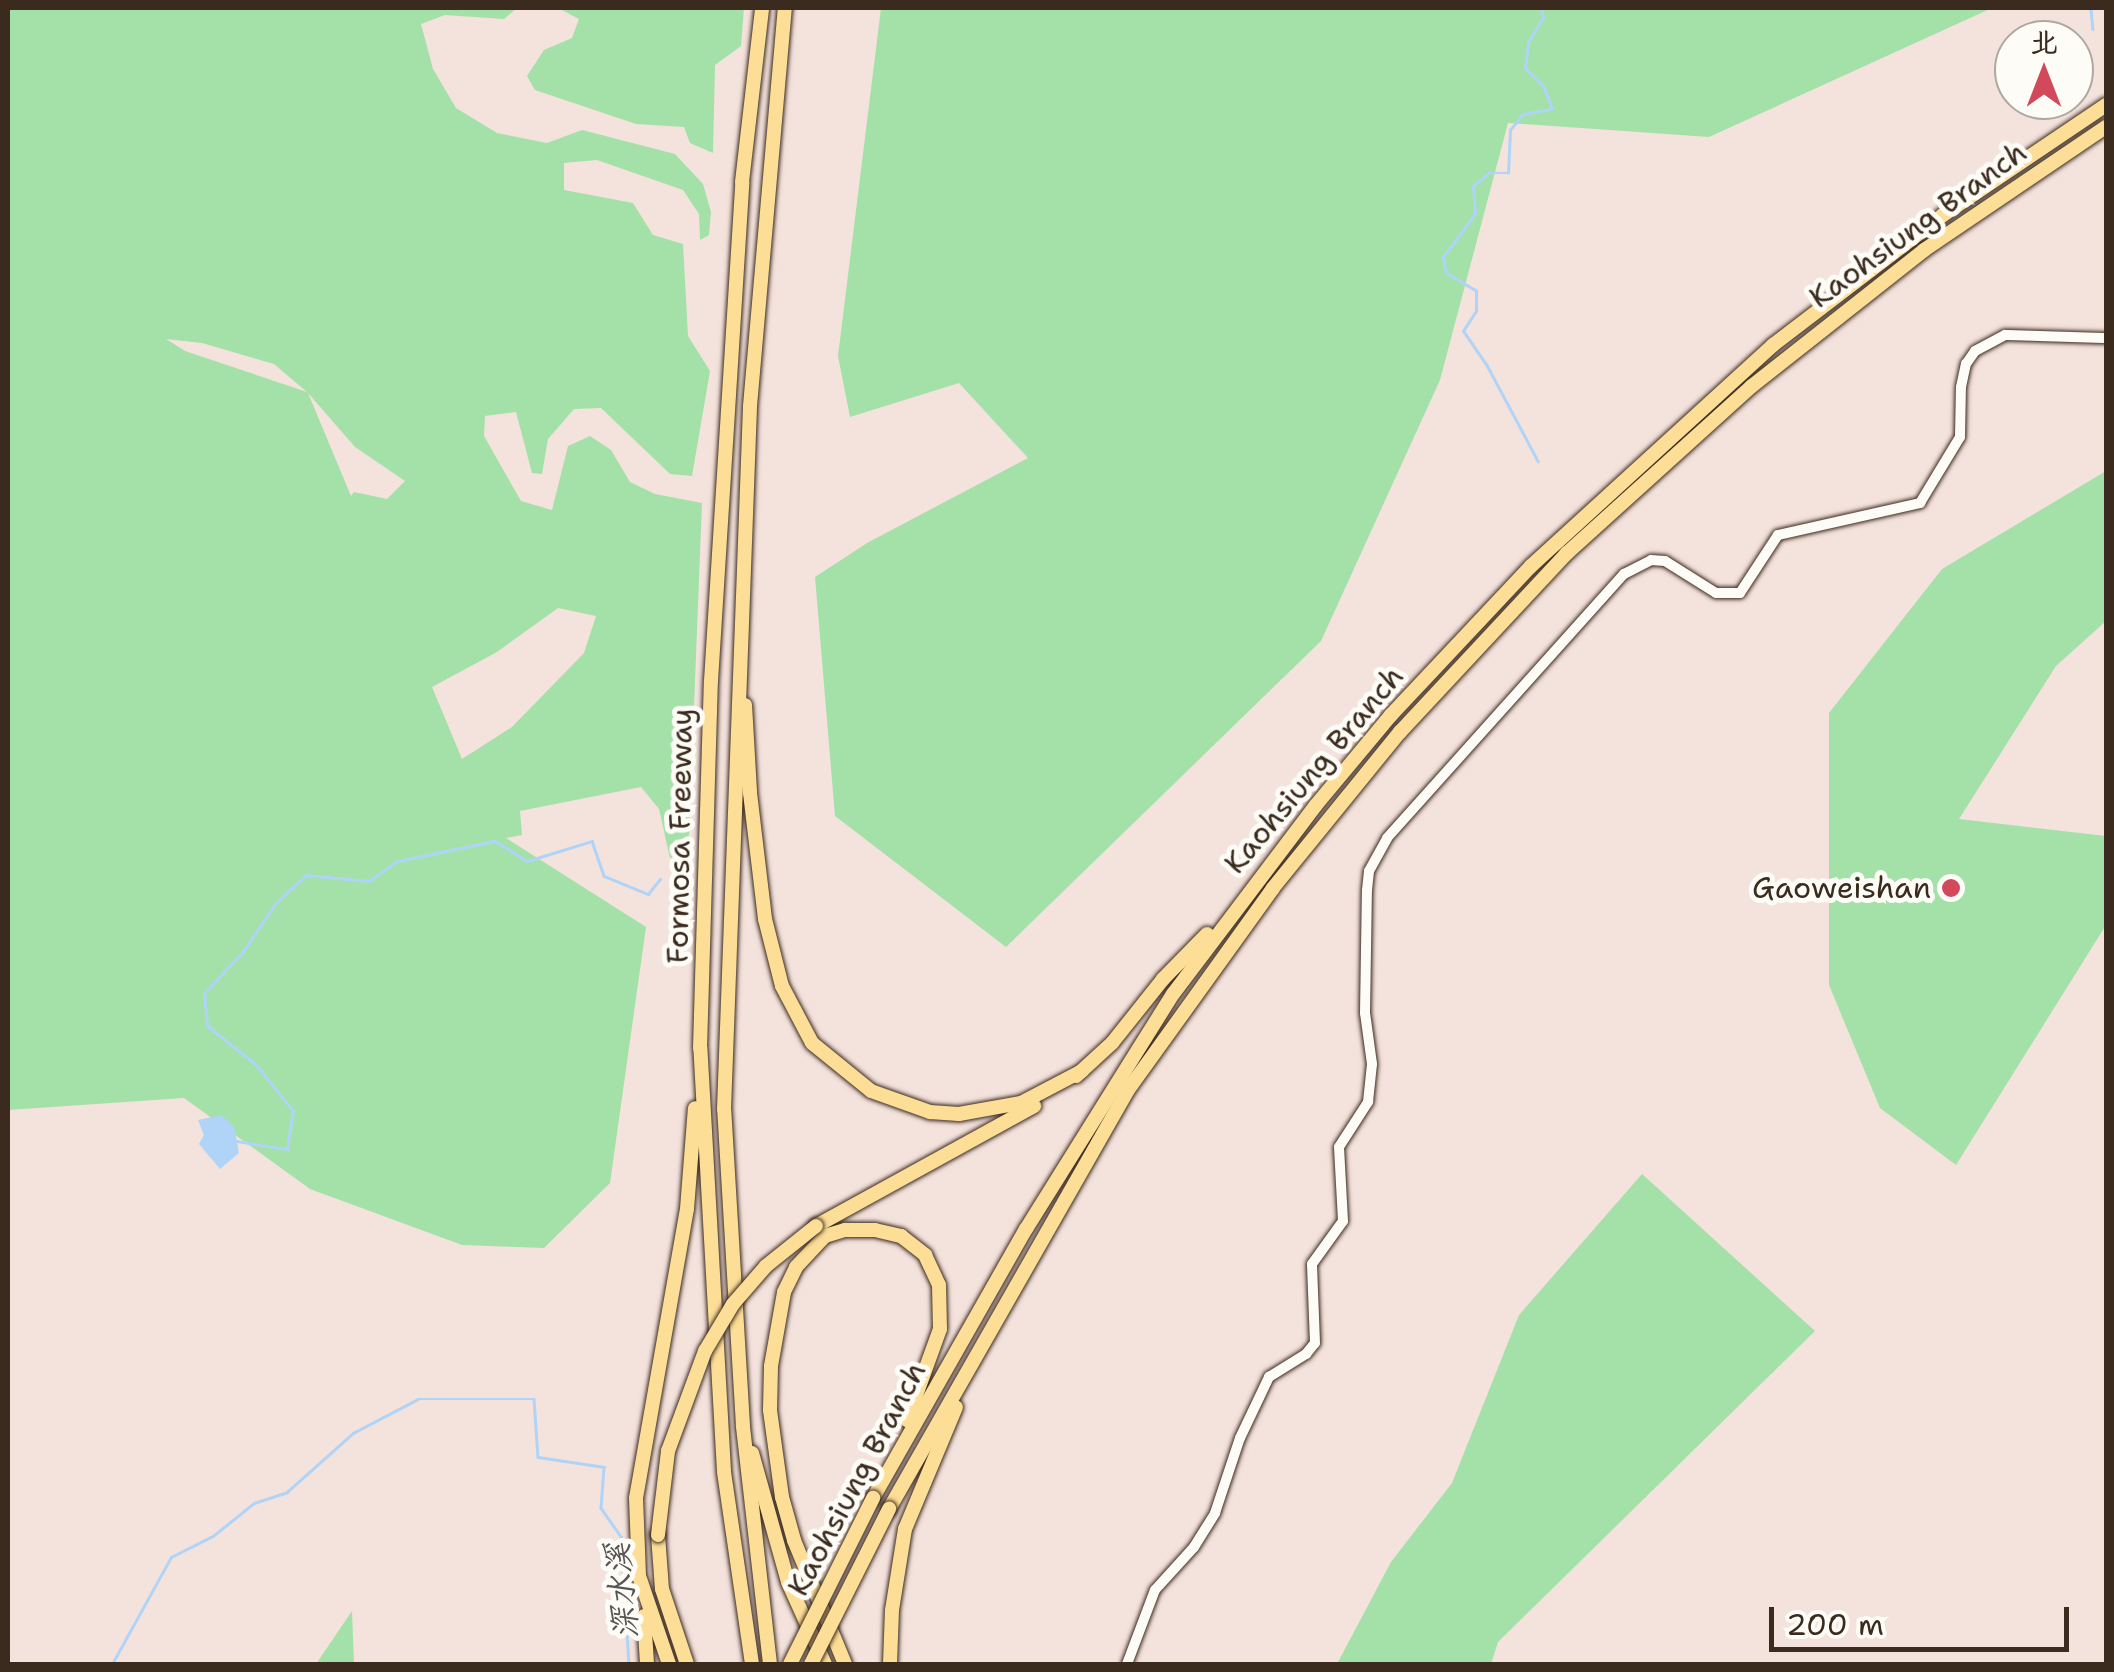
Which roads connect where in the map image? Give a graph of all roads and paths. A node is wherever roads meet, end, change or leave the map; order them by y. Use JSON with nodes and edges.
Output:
{"nodes":[{"id":1,"x":762,"y":8,"type":"edge"},
{"id":2,"x":785,"y":8,"type":"edge"},
{"id":3,"x":2106,"y":105,"type":"edge"},
{"id":4,"x":2106,"y":127,"type":"edge"},
{"id":5,"x":2106,"y":338,"type":"edge"},
{"id":6,"x":739,"y":681,"type":"junction"},
{"id":7,"x":1243,"y":898,"type":"junction"},
{"id":8,"x":700,"y":1048,"type":"junction"},
{"id":9,"x":1082,"y":1071,"type":"junction"},
{"id":10,"x":982,"y":1342,"type":"junction"},
{"id":11,"x":743,"y":1426,"type":"junction"},
{"id":12,"x":893,"y":1456,"type":"junction"},
{"id":13,"x":644,"y":1600,"type":"junction"},
{"id":14,"x":647,"y":1664,"type":"edge"},
{"id":15,"x":668,"y":1664,"type":"edge"},
{"id":16,"x":687,"y":1664,"type":"edge"},
{"id":17,"x":752,"y":1664,"type":"edge"},
{"id":18,"x":770,"y":1664,"type":"edge"},
{"id":19,"x":790,"y":1664,"type":"edge"},
{"id":20,"x":811,"y":1664,"type":"edge"},
{"id":21,"x":825,"y":1664,"type":"edge"},
{"id":22,"x":846,"y":1664,"type":"edge"},
{"id":23,"x":890,"y":1664,"type":"edge"},
{"id":24,"x":1128,"y":1664,"type":"edge"}],
"edges":[{"from":1,"to":8,"type":"highway","name":"Formosa Freeway"},
{"from":2,"to":6,"type":"highway","name":"Formosa Freeway"},
{"from":3,"to":7,"type":"highway","name":"Kaohsiung Branch"},
{"from":4,"to":10,"type":"highway","name":"Kaohsiung Branch"},
{"from":5,"to":24,"type":"street"},
{"from":6,"to":9,"type":"highway"},
{"from":6,"to":11,"type":"highway","name":"Formosa Freeway"},
{"from":7,"to":9,"type":"highway"},
{"from":7,"to":12,"type":"highway","name":"Kaohsiung Branch"},
{"from":8,"to":13,"type":"highway"},
{"from":8,"to":17,"type":"highway","name":"Formosa Freeway"},
{"from":9,"to":16,"type":"highway","bridge":true},
{"from":10,"to":20,"type":"highway","name":"Kaohsiung Branch","bridge":true},
{"from":10,"to":23,"type":"highway"},
{"from":11,"to":18,"type":"highway","name":"Formosa Freeway"},
{"from":11,"to":21,"type":"highway"},
{"from":12,"to":19,"type":"highway","name":"Kaohsiung Branch","bridge":true},
{"from":12,"to":22,"type":"highway"},
{"from":13,"to":14,"type":"highway"},
{"from":13,"to":15,"type":"highway"}]}
